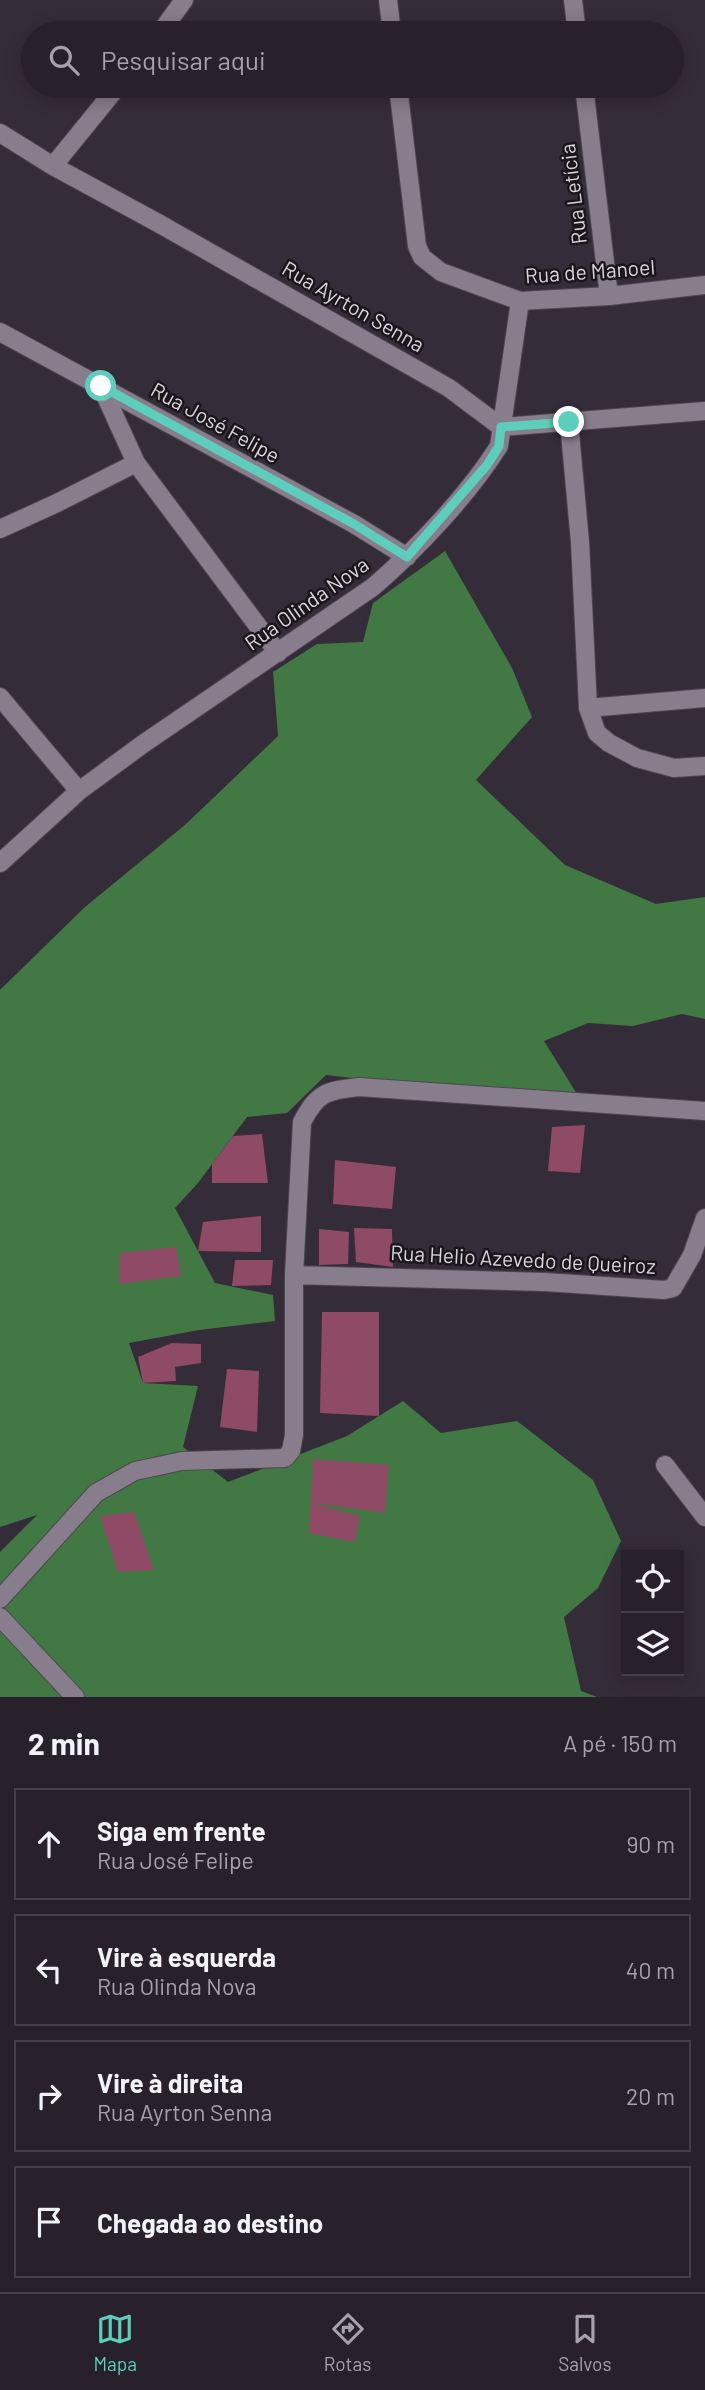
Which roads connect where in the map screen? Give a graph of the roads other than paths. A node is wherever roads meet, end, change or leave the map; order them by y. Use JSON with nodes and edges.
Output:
{"nodes":[{"id":1,"x":184,"y":0,"type":"edge"},
{"id":2,"x":388,"y":0,"type":"edge"},
{"id":3,"x":573,"y":0,"type":"edge"},
{"id":4,"x":169,"y":21,"type":"edge"},
{"id":5,"x":391,"y":21,"type":"edge"},
{"id":6,"x":576,"y":21,"type":"edge"},
{"id":7,"x":108,"y":98,"type":"edge"},
{"id":8,"x":399,"y":98,"type":"edge"},
{"id":9,"x":585,"y":98,"type":"edge"},
{"id":10,"x":0,"y":134,"type":"edge"},
{"id":11,"x":53,"y":166,"type":"junction"},
{"id":12,"x":705,"y":285,"type":"edge"},
{"id":13,"x":610,"y":296,"type":"junction"},
{"id":14,"x":520,"y":301,"type":"junction"},
{"id":15,"x":0,"y":332,"type":"edge"},
{"id":16,"x":101,"y":386,"type":"junction"},
{"id":17,"x":705,"y":411,"type":"edge"},
{"id":18,"x":569,"y":422,"type":"junction"},
{"id":19,"x":501,"y":427,"type":"junction"},
{"id":20,"x":136,"y":463,"type":"junction"},
{"id":21,"x":0,"y":529,"type":"edge"},
{"id":22,"x":407,"y":557,"type":"junction"},
{"id":23,"x":278,"y":653,"type":"junction"},
{"id":24,"x":0,"y":697,"type":"edge"},
{"id":25,"x":705,"y":698,"type":"edge"},
{"id":26,"x":588,"y":708,"type":"junction"},
{"id":27,"x":705,"y":766,"type":"edge"},
{"id":28,"x":79,"y":792,"type":"junction"},
{"id":29,"x":0,"y":863,"type":"edge"},
{"id":30,"x":705,"y":1111,"type":"edge"},
{"id":31,"x":705,"y":1218,"type":"edge"},
{"id":32,"x":698,"y":1260,"type":"edge"},
{"id":33,"x":294,"y":1275,"type":"junction"},
{"id":34,"x":665,"y":1465,"type":"dead end"},
{"id":35,"x":705,"y":1517,"type":"edge"},
{"id":36,"x":0,"y":1599,"type":"edge"},
{"id":37,"x":0,"y":1617,"type":"edge"},
{"id":38,"x":75,"y":1697,"type":"edge"}],
"edges":[{"from":1,"to":4,"type":"street"},
{"from":2,"to":5,"type":"street"},
{"from":3,"to":6,"type":"street"},
{"from":7,"to":11,"type":"street"},
{"from":8,"to":14,"type":"street","name":"Rua de Manoel"},
{"from":9,"to":13,"type":"street","name":"Rua Letícia"},
{"from":10,"to":11,"type":"street","name":"Rua Ayrton Senna"},
{"from":11,"to":19,"type":"street","name":"Rua Ayrton Senna"},
{"from":12,"to":13,"type":"street","name":"Rua de Manoel"},
{"from":13,"to":14,"type":"street","name":"Rua de Manoel"},
{"from":14,"to":19,"type":"street","name":"Rua Olinda Nova"},
{"from":15,"to":16,"type":"street","name":"Rua José Felipe"},
{"from":16,"to":20,"type":"street"},
{"from":16,"to":22,"type":"street","name":"Rua José Felipe"},
{"from":17,"to":18,"type":"street"},
{"from":18,"to":19,"type":"street"},
{"from":18,"to":26,"type":"street"},
{"from":19,"to":22,"type":"street","name":"Rua Olinda Nova"},
{"from":20,"to":21,"type":"street"},
{"from":20,"to":23,"type":"street"},
{"from":22,"to":23,"type":"street","name":"Rua Olinda Nova"},
{"from":23,"to":28,"type":"street","name":"Rua Olinda Nova"},
{"from":24,"to":28,"type":"street"},
{"from":25,"to":26,"type":"street"},
{"from":26,"to":27,"type":"street"},
{"from":28,"to":29,"type":"street","name":"Rua Olinda Nova"},
{"from":30,"to":33,"type":"street"},
{"from":31,"to":32,"type":"street","name":"Rua Helio Azevedo de Queiroz"},
{"from":32,"to":33,"type":"street","name":"Rua Helio Azevedo de Queiroz"},
{"from":33,"to":36,"type":"street"},
{"from":34,"to":35,"type":"street"},
{"from":37,"to":38,"type":"street"}]}
